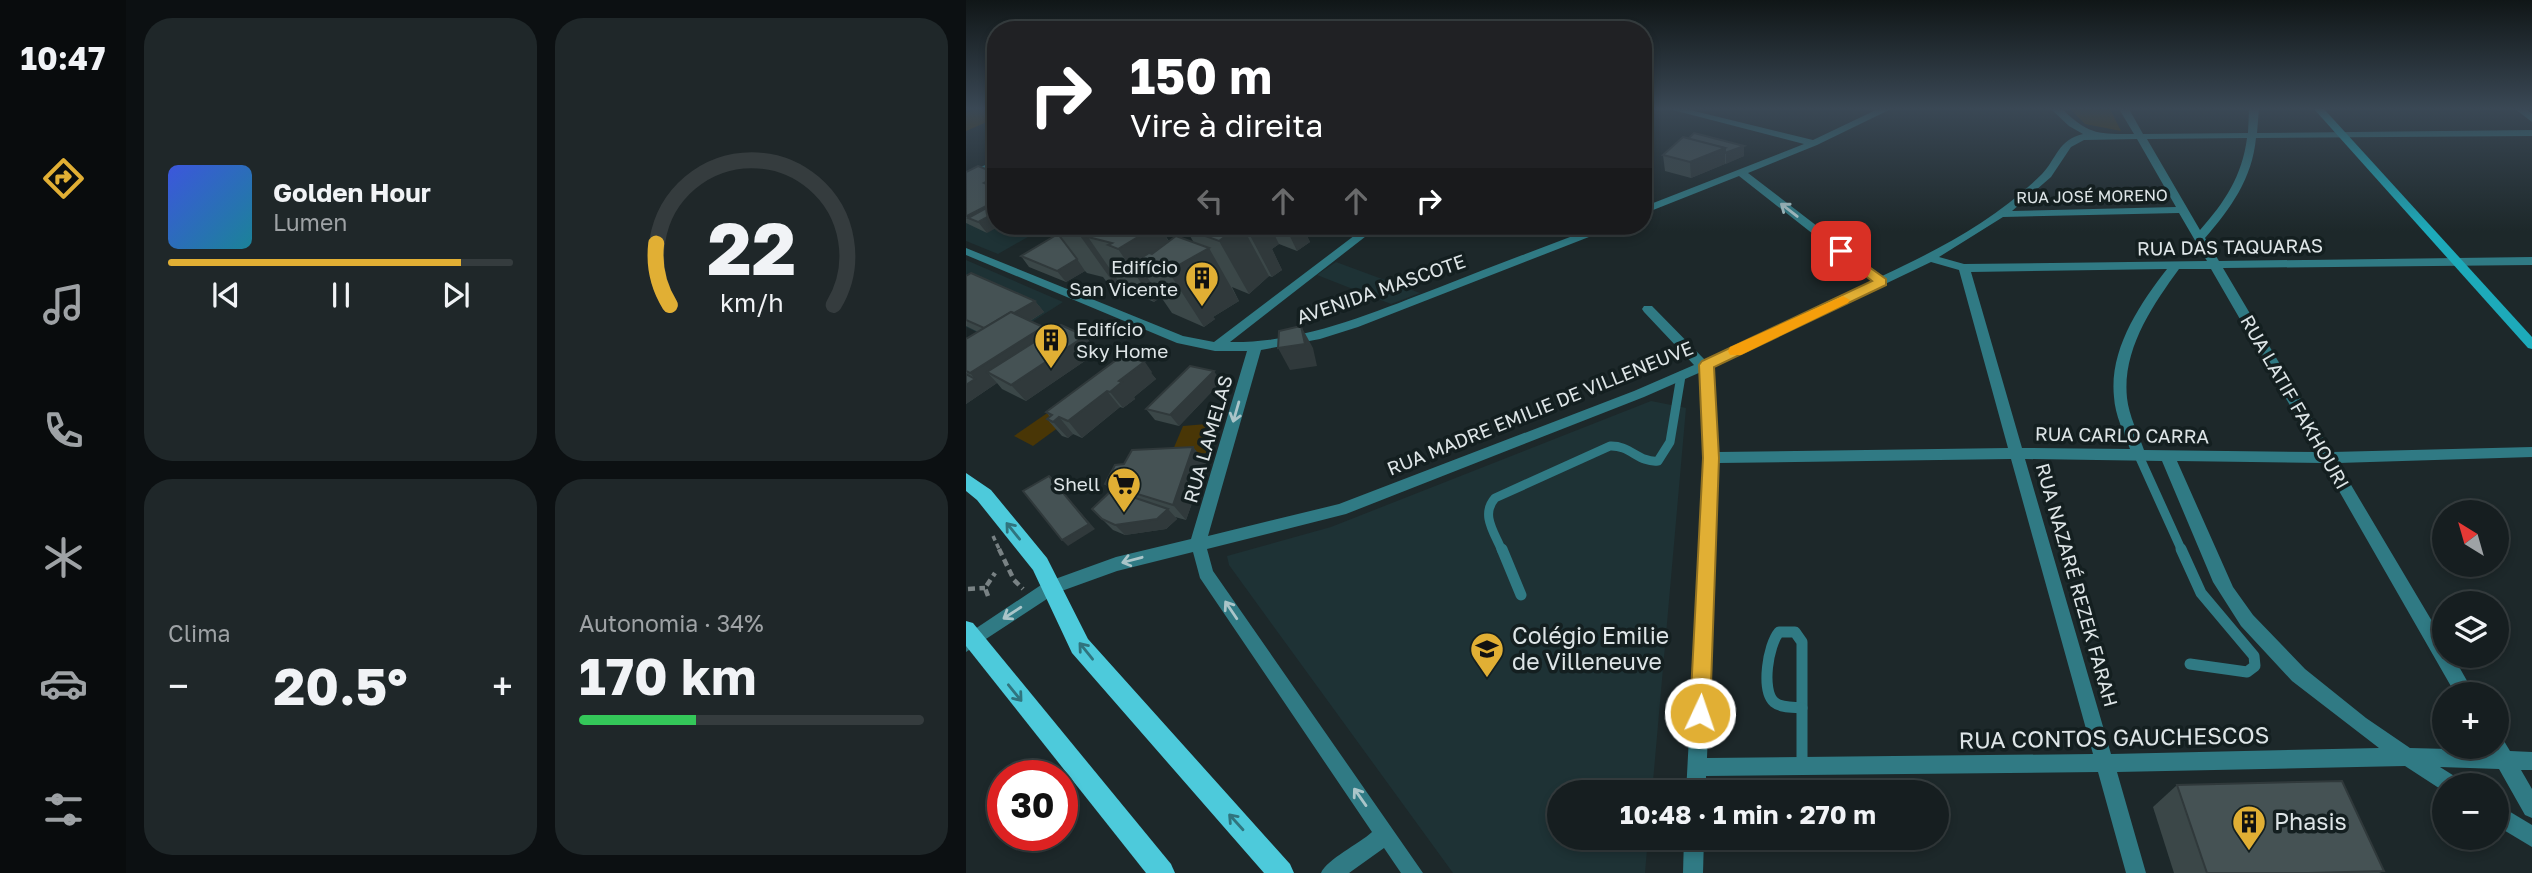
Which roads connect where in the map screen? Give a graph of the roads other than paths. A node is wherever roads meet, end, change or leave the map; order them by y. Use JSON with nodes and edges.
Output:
{"nodes":[{"id":1,"x":1797,"y":150,"type":"edge"},
{"id":2,"x":2064,"y":150,"type":"edge"},
{"id":3,"x":2148,"y":150,"type":"edge"},
{"id":4,"x":2251,"y":150,"type":"edge"},
{"id":5,"x":2355,"y":150,"type":"edge"},
{"id":6,"x":987,"y":168,"type":"edge"},
{"id":7,"x":1740,"y":172,"type":"junction"},
{"id":8,"x":966,"y":178,"type":"edge"},
{"id":9,"x":1652,"y":208,"type":"edge"},
{"id":10,"x":2183,"y":210,"type":"junction"},
{"id":11,"x":2001,"y":214,"type":"junction"},
{"id":12,"x":1362,"y":235,"type":"edge"},
{"id":13,"x":1581,"y":235,"type":"edge"},
{"id":14,"x":2199,"y":237,"type":"junction"},
{"id":15,"x":966,"y":251,"type":"edge"},
{"id":16,"x":1930,"y":258,"type":"junction"},
{"id":17,"x":2455,"y":261,"type":"junction"},
{"id":18,"x":2532,"y":261,"type":"edge"},
{"id":19,"x":2215,"y":264,"type":"junction"},
{"id":20,"x":2175,"y":267,"type":"junction"},
{"id":21,"x":1964,"y":268,"type":"junction"},
{"id":22,"x":1882,"y":282,"type":"junction"},
{"id":23,"x":1648,"y":309,"type":"dead end"},
{"id":24,"x":2532,"y":345,"type":"edge"},
{"id":25,"x":1215,"y":347,"type":"junction"},
{"id":26,"x":1255,"y":347,"type":"junction"},
{"id":27,"x":1705,"y":365,"type":"junction"},
{"id":28,"x":1681,"y":376,"type":"junction"},
{"id":29,"x":2532,"y":452,"type":"edge"},
{"id":30,"x":2017,"y":453,"type":"junction"},
{"id":31,"x":2167,"y":455,"type":"junction"},
{"id":32,"x":2139,"y":456,"type":"junction"},
{"id":33,"x":1711,"y":458,"type":"junction"},
{"id":34,"x":2328,"y":458,"type":"junction"},
{"id":35,"x":966,"y":480,"type":"edge"},
{"id":36,"x":1198,"y":542,"type":"junction"},
{"id":37,"x":1050,"y":588,"type":"junction"},
{"id":38,"x":1521,"y":595,"type":"dead end"},
{"id":39,"x":968,"y":638,"type":"edge"},
{"id":40,"x":2190,"y":664,"type":"dead end"},
{"id":41,"x":2458,"y":682,"type":"edge"},
{"id":42,"x":1802,"y":708,"type":"junction"},
{"id":43,"x":2432,"y":756,"type":"edge"},
{"id":44,"x":2509,"y":756,"type":"edge"},
{"id":45,"x":2407,"y":757,"type":"junction"},
{"id":46,"x":2504,"y":759,"type":"edge"},
{"id":47,"x":2532,"y":761,"type":"edge"},
{"id":48,"x":2106,"y":763,"type":"junction"},
{"id":49,"x":1698,"y":766,"type":"junction"},
{"id":50,"x":1802,"y":766,"type":"junction"},
{"id":51,"x":2432,"y":773,"type":"edge"},
{"id":52,"x":1697,"y":780,"type":"edge"},
{"id":53,"x":2532,"y":808,"type":"edge"},
{"id":54,"x":2509,"y":822,"type":"edge"},
{"id":55,"x":1385,"y":834,"type":"junction"},
{"id":56,"x":2532,"y":836,"type":"edge"},
{"id":57,"x":1694,"y":850,"type":"edge"},
{"id":58,"x":1162,"y":873,"type":"edge"},
{"id":59,"x":1282,"y":873,"type":"edge"},
{"id":60,"x":1331,"y":873,"type":"edge"},
{"id":61,"x":1413,"y":873,"type":"edge"},
{"id":62,"x":1693,"y":873,"type":"edge"},
{"id":63,"x":2136,"y":873,"type":"edge"}],
"edges":[{"from":1,"to":7,"type":"street"},
{"from":2,"to":11,"type":"street","name":"RUA MADRE EMILIE DE VILLENEUVE"},
{"from":3,"to":10,"type":"street","name":"RUA LATIF FAKHOURI"},
{"from":4,"to":14,"type":"street"},
{"from":5,"to":17,"type":"street"},
{"from":6,"to":8,"type":"street"},
{"from":7,"to":9,"type":"street"},
{"from":22,"to":7,"type":"street","one_way":true},
{"from":10,"to":11,"type":"street","name":"RUA JOSÉ MORENO"},
{"from":10,"to":14,"type":"street","name":"RUA LATIF FAKHOURI"},
{"from":11,"to":16,"type":"street","name":"RUA MADRE EMILIE DE VILLENEUVE"},
{"from":12,"to":25,"type":"street"},
{"from":13,"to":26,"type":"street","name":"AVENIDA MASCOTE"},
{"from":14,"to":19,"type":"street","name":"RUA LATIF FAKHOURI"},
{"from":15,"to":25,"type":"street","name":"AVENIDA MASCOTE"},
{"from":16,"to":21,"type":"street","name":"RUA DAS TAQUARAS"},
{"from":16,"to":22,"type":"street","name":"RUA MADRE EMILIE DE VILLENEUVE"},
{"from":17,"to":18,"type":"street","name":"RUA DAS TAQUARAS"},
{"from":17,"to":19,"type":"street","name":"RUA DAS TAQUARAS"},
{"from":17,"to":24,"type":"street"},
{"from":19,"to":20,"type":"street","name":"RUA DAS TAQUARAS"},
{"from":19,"to":34,"type":"street","name":"RUA LATIF FAKHOURI"},
{"from":20,"to":21,"type":"street","name":"RUA DAS TAQUARAS"},
{"from":20,"to":32,"type":"street"},
{"from":21,"to":30,"type":"street","name":"RUA NAZARÉ REZEK FARAH"},
{"from":22,"to":27,"type":"street","name":"RUA MADRE EMILIE DE VILLENEUVE"},
{"from":23,"to":27,"type":"street"},
{"from":25,"to":26,"type":"street","name":"AVENIDA MASCOTE"},
{"from":26,"to":36,"type":"street","name":"RUA LAMELAS","one_way":true},
{"from":27,"to":28,"type":"street","name":"RUA MADRE EMILIE DE VILLENEUVE"},
{"from":27,"to":33,"type":"street"},
{"from":28,"to":36,"type":"street","name":"RUA MADRE EMILIE DE VILLENEUVE"},
{"from":28,"to":38,"type":"lane"},
{"from":29,"to":34,"type":"street","name":"RUA CARLO CARRA"},
{"from":30,"to":32,"type":"street","name":"RUA CARLO CARRA"},
{"from":30,"to":33,"type":"street","name":"RUA CARLO CARRA"},
{"from":30,"to":48,"type":"street","name":"RUA NAZARÉ REZEK FARAH"},
{"from":31,"to":32,"type":"street","name":"RUA CARLO CARRA"},
{"from":31,"to":34,"type":"street","name":"RUA CARLO CARRA"},
{"from":31,"to":45,"type":"street"},
{"from":32,"to":40,"type":"lane"},
{"from":33,"to":49,"type":"street"},
{"from":34,"to":41,"type":"street","name":"RUA LATIF FAKHOURI"},
{"from":37,"to":35,"type":"main road","one_way":true},
{"from":36,"to":37,"type":"street","name":"RUA MADRE EMILIE DE VILLENEUVE","one_way":true},
{"from":55,"to":36,"type":"street","one_way":true},
{"from":37,"to":39,"type":"street","name":"RUA MADRE EMILIE DE VILLENEUVE","one_way":true},
{"from":59,"to":37,"type":"main road","one_way":true},
{"from":39,"to":58,"type":"main road","one_way":true},
{"from":42,"to":42,"type":"lane"},
{"from":42,"to":50,"type":"lane"},
{"from":43,"to":45,"type":"street","name":"RUA CONTOS GAUCHESCOS"},
{"from":44,"to":47,"type":"street","name":"RUA CONTOS GAUCHESCOS"},
{"from":45,"to":48,"type":"street","name":"RUA CONTOS GAUCHESCOS"},
{"from":45,"to":51,"type":"street"},
{"from":46,"to":53,"type":"street"},
{"from":48,"to":50,"type":"street","name":"RUA CONTOS GAUCHESCOS"},
{"from":48,"to":63,"type":"street","name":"RUA NAZARÉ REZEK FARAH"},
{"from":49,"to":50,"type":"street","name":"RUA CONTOS GAUCHESCOS"},
{"from":49,"to":52,"type":"street"},
{"from":54,"to":56,"type":"street"},
{"from":55,"to":60,"type":"street"},
{"from":55,"to":61,"type":"street"},
{"from":57,"to":62,"type":"street"}]}
